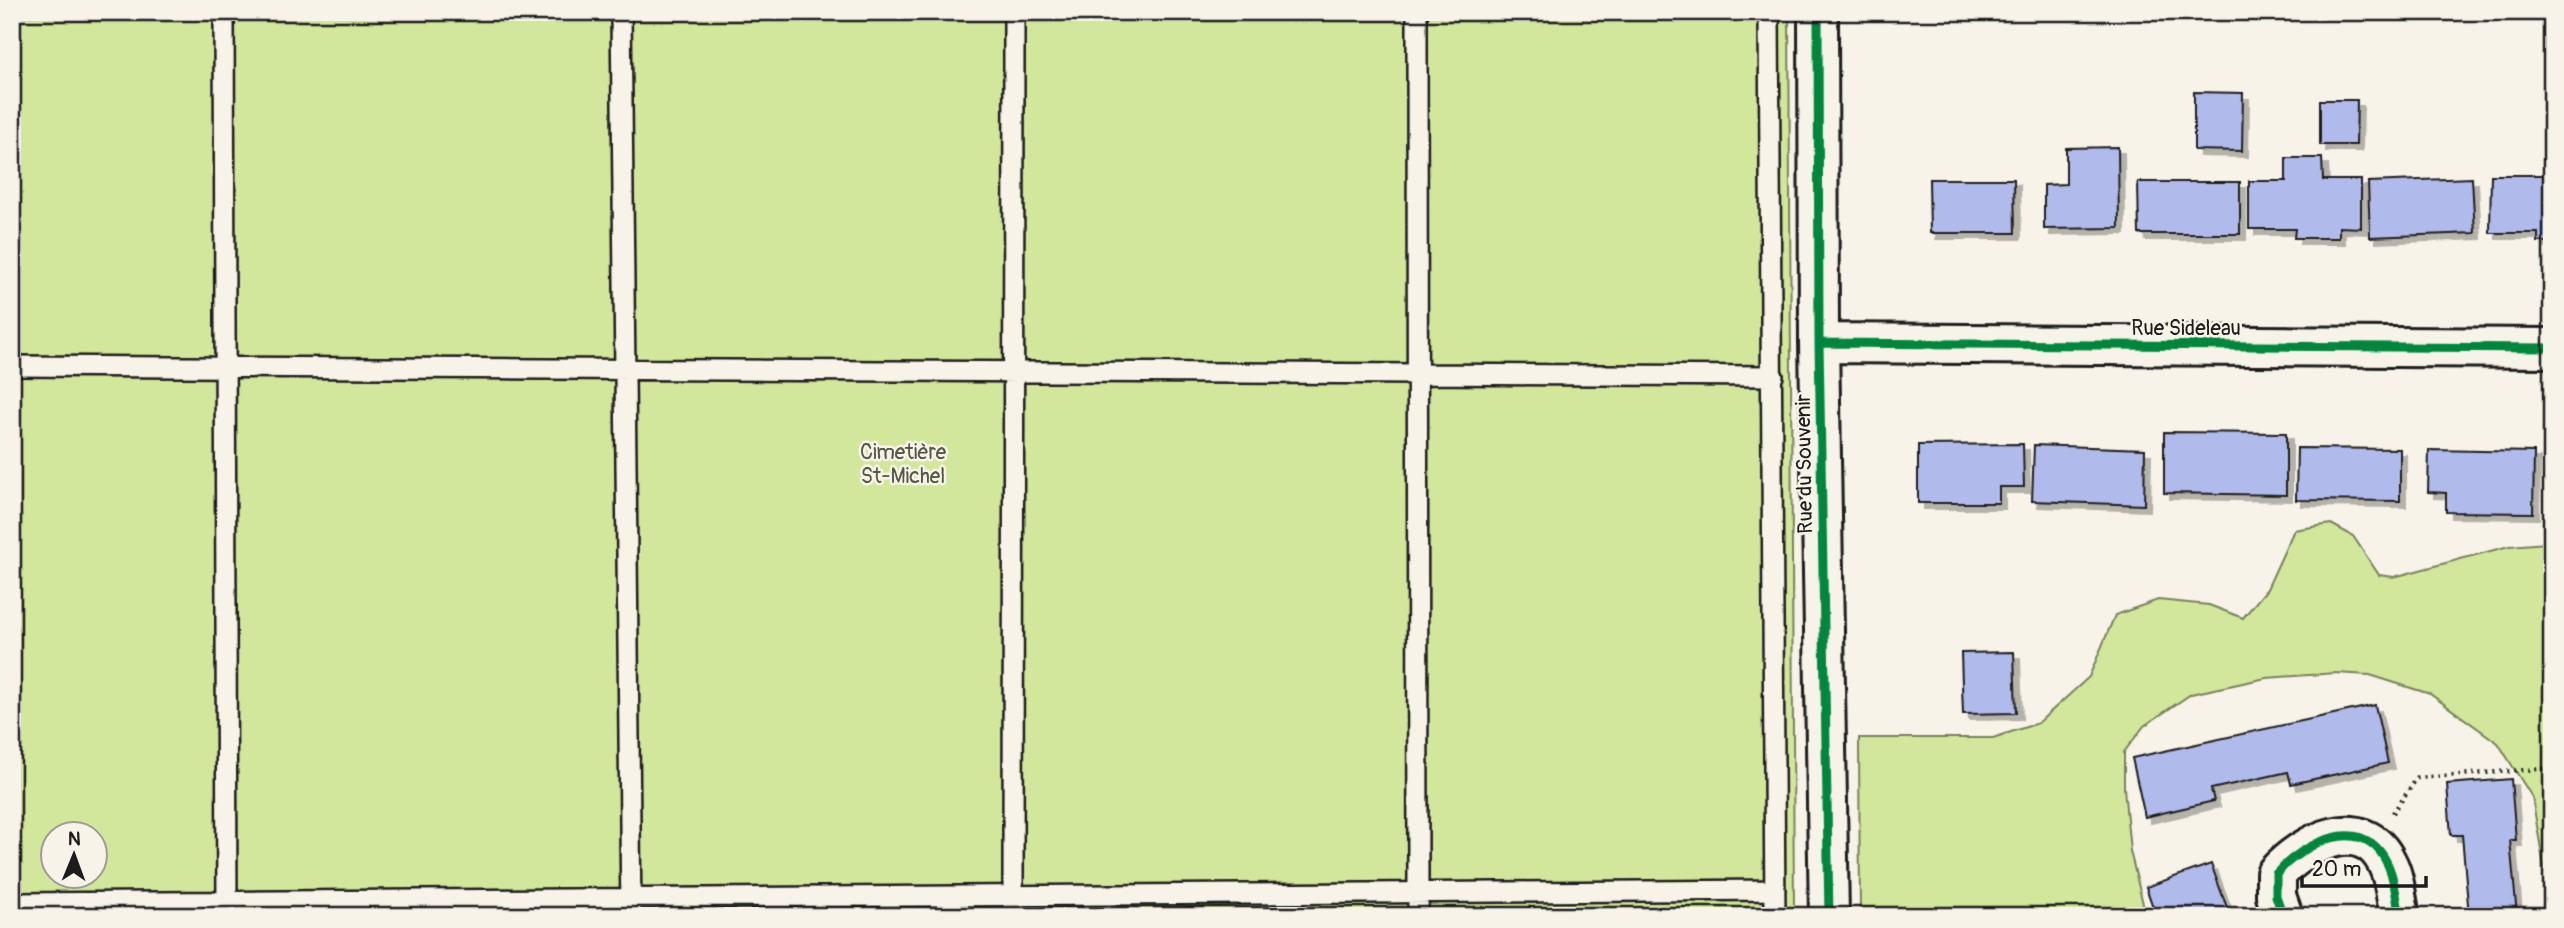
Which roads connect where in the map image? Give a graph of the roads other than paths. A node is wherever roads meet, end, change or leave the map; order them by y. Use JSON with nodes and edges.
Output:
{"nodes":[{"id":1,"x":224,"y":12,"type":"edge"},
{"id":2,"x":621,"y":12,"type":"edge"},
{"id":3,"x":1014,"y":12,"type":"edge"},
{"id":4,"x":1417,"y":12,"type":"edge"},
{"id":5,"x":1769,"y":12,"type":"edge"},
{"id":6,"x":1818,"y":12,"type":"edge"},
{"id":7,"x":1819,"y":343,"type":"junction"},
{"id":8,"x":2552,"y":348,"type":"edge"},
{"id":9,"x":12,"y":366,"type":"edge"},
{"id":10,"x":225,"y":367,"type":"junction"},
{"id":11,"x":625,"y":369,"type":"junction"},
{"id":12,"x":1014,"y":372,"type":"junction"},
{"id":13,"x":1417,"y":374,"type":"junction"},
{"id":14,"x":1773,"y":376,"type":"junction"},
{"id":15,"x":1775,"y":890,"type":"junction"},
{"id":16,"x":1418,"y":893,"type":"junction"},
{"id":17,"x":1013,"y":896,"type":"junction"},
{"id":18,"x":12,"y":903,"type":"edge"},
{"id":19,"x":631,"y":907,"type":"edge"},
{"id":20,"x":227,"y":909,"type":"edge"},
{"id":21,"x":1013,"y":916,"type":"edge"},
{"id":22,"x":1418,"y":916,"type":"edge"},
{"id":23,"x":1775,"y":916,"type":"edge"},
{"id":24,"x":1829,"y":916,"type":"edge"},
{"id":25,"x":2283,"y":916,"type":"edge"},
{"id":26,"x":2400,"y":916,"type":"edge"}],
"edges":[{"from":1,"to":10,"type":"lane"},
{"from":2,"to":11,"type":"lane"},
{"from":3,"to":12,"type":"lane"},
{"from":4,"to":13,"type":"lane"},
{"from":5,"to":14,"type":"lane"},
{"from":6,"to":7,"type":"street","name":"Rue du Souvenir"},
{"from":7,"to":8,"type":"street","name":"Rue Sideleau"},
{"from":7,"to":24,"type":"street","name":"Rue du Souvenir"},
{"from":9,"to":10,"type":"lane"},
{"from":10,"to":11,"type":"lane"},
{"from":10,"to":20,"type":"lane"},
{"from":11,"to":12,"type":"lane"},
{"from":11,"to":19,"type":"lane"},
{"from":12,"to":13,"type":"lane"},
{"from":12,"to":17,"type":"lane"},
{"from":13,"to":14,"type":"lane"},
{"from":13,"to":16,"type":"lane"},
{"from":14,"to":15,"type":"lane"},
{"from":15,"to":16,"type":"lane"},
{"from":15,"to":23,"type":"lane"},
{"from":16,"to":17,"type":"lane"},
{"from":16,"to":22,"type":"lane"},
{"from":17,"to":19,"type":"lane"},
{"from":17,"to":21,"type":"lane"},
{"from":18,"to":20,"type":"lane"},
{"from":19,"to":20,"type":"lane"},
{"from":25,"to":26,"type":"street"}]}
